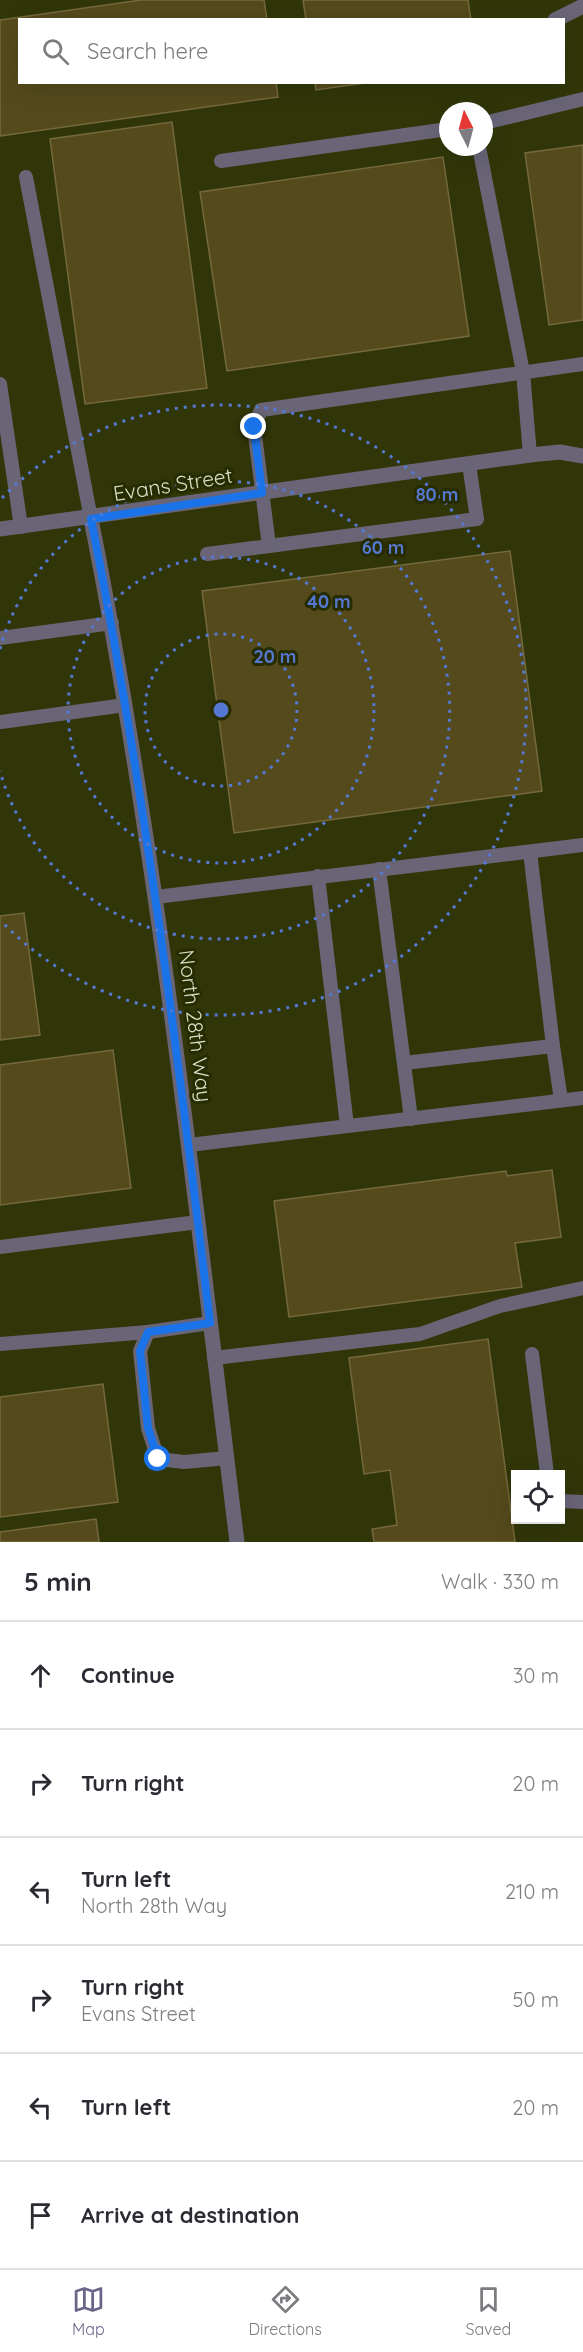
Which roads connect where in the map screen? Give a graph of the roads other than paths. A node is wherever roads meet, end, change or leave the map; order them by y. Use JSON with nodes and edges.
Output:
{"nodes":[{"id":1,"x":583,"y":6,"type":"edge"},
{"id":2,"x":559,"y":18,"type":"edge"},
{"id":3,"x":583,"y":99,"type":"edge"},
{"id":4,"x":493,"y":121,"type":"edge"},
{"id":5,"x":439,"y":130,"type":"edge"},
{"id":6,"x":481,"y":156,"type":"edge"},
{"id":7,"x":221,"y":161,"type":"dead end"},
{"id":8,"x":26,"y":177,"type":"dead end"},
{"id":9,"x":583,"y":364,"type":"edge"},
{"id":10,"x":523,"y":372,"type":"junction"},
{"id":11,"x":0,"y":384,"type":"edge"},
{"id":12,"x":530,"y":455,"type":"junction"},
{"id":13,"x":583,"y":456,"type":"edge"},
{"id":14,"x":469,"y":464,"type":"junction"},
{"id":15,"x":262,"y":493,"type":"junction"},
{"id":16,"x":91,"y":519,"type":"junction"},
{"id":17,"x":21,"y":527,"type":"junction"},
{"id":18,"x":0,"y":529,"type":"edge"},
{"id":19,"x":269,"y":546,"type":"junction"},
{"id":20,"x":207,"y":554,"type":"dead end"},
{"id":21,"x":111,"y":623,"type":"junction"},
{"id":22,"x":0,"y":638,"type":"edge"},
{"id":23,"x":125,"y":705,"type":"junction"},
{"id":24,"x":1,"y":722,"type":"edge"},
{"id":25,"x":583,"y":845,"type":"edge"},
{"id":26,"x":530,"y":852,"type":"junction"},
{"id":27,"x":380,"y":869,"type":"junction"},
{"id":28,"x":318,"y":876,"type":"junction"},
{"id":29,"x":156,"y":897,"type":"junction"},
{"id":30,"x":553,"y":1046,"type":"junction"},
{"id":31,"x":404,"y":1063,"type":"junction"},
{"id":32,"x":583,"y":1098,"type":"edge"},
{"id":33,"x":561,"y":1100,"type":"junction"},
{"id":34,"x":411,"y":1119,"type":"junction"},
{"id":35,"x":347,"y":1126,"type":"junction"},
{"id":36,"x":189,"y":1145,"type":"junction"},
{"id":37,"x":198,"y":1222,"type":"junction"},
{"id":38,"x":0,"y":1247,"type":"edge"},
{"id":39,"x":583,"y":1288,"type":"edge"},
{"id":40,"x":210,"y":1323,"type":"junction"},
{"id":41,"x":148,"y":1332,"type":"junction"},
{"id":42,"x":0,"y":1344,"type":"edge"},
{"id":43,"x":532,"y":1354,"type":"dead end"},
{"id":44,"x":214,"y":1358,"type":"junction"},
{"id":45,"x":227,"y":1458,"type":"junction"},
{"id":46,"x":546,"y":1470,"type":"edge"},
{"id":47,"x":565,"y":1501,"type":"edge"},
{"id":48,"x":583,"y":1502,"type":"edge"},
{"id":49,"x":237,"y":1542,"type":"edge"}],
"edges":[{"from":1,"to":2,"type":"street"},
{"from":3,"to":4,"type":"lane"},
{"from":5,"to":7,"type":"lane"},
{"from":6,"to":10,"type":"lane"},
{"from":8,"to":16,"type":"lane"},
{"from":9,"to":10,"type":"lane"},
{"from":10,"to":12,"type":"lane"},
{"from":10,"to":15,"type":"lane"},
{"from":11,"to":17,"type":"lane"},
{"from":12,"to":13,"type":"street","name":"Evans Street"},
{"from":12,"to":14,"type":"street","name":"Evans Street"},
{"from":14,"to":15,"type":"street","name":"Evans Street"},
{"from":14,"to":19,"type":"lane"},
{"from":15,"to":16,"type":"street","name":"Evans Street"},
{"from":15,"to":19,"type":"lane"},
{"from":16,"to":17,"type":"street","name":"Evans Street"},
{"from":16,"to":21,"type":"street","name":"North 28th Way"},
{"from":17,"to":18,"type":"street","name":"Evans Street"},
{"from":19,"to":20,"type":"lane"},
{"from":21,"to":22,"type":"lane"},
{"from":21,"to":23,"type":"street","name":"North 28th Way"},
{"from":23,"to":24,"type":"lane"},
{"from":23,"to":29,"type":"street","name":"North 28th Way"},
{"from":25,"to":26,"type":"lane"},
{"from":26,"to":27,"type":"lane"},
{"from":26,"to":30,"type":"lane"},
{"from":27,"to":28,"type":"lane"},
{"from":27,"to":31,"type":"lane"},
{"from":28,"to":29,"type":"lane"},
{"from":28,"to":35,"type":"lane"},
{"from":29,"to":36,"type":"street","name":"North 28th Way"},
{"from":30,"to":31,"type":"lane"},
{"from":30,"to":33,"type":"lane"},
{"from":31,"to":34,"type":"lane"},
{"from":32,"to":33,"type":"lane"},
{"from":33,"to":34,"type":"lane"},
{"from":34,"to":35,"type":"lane"},
{"from":35,"to":36,"type":"lane"},
{"from":36,"to":37,"type":"street","name":"North 28th Way"},
{"from":37,"to":38,"type":"lane"},
{"from":37,"to":40,"type":"street","name":"North 28th Way"},
{"from":39,"to":44,"type":"lane"},
{"from":40,"to":41,"type":"lane"},
{"from":40,"to":44,"type":"street","name":"North 28th Way"},
{"from":41,"to":42,"type":"lane"},
{"from":41,"to":45,"type":"lane"},
{"from":43,"to":46,"type":"lane"},
{"from":44,"to":45,"type":"street","name":"North 28th Way"},
{"from":45,"to":49,"type":"street","name":"North 28th Way"},
{"from":47,"to":48,"type":"lane"}]}
